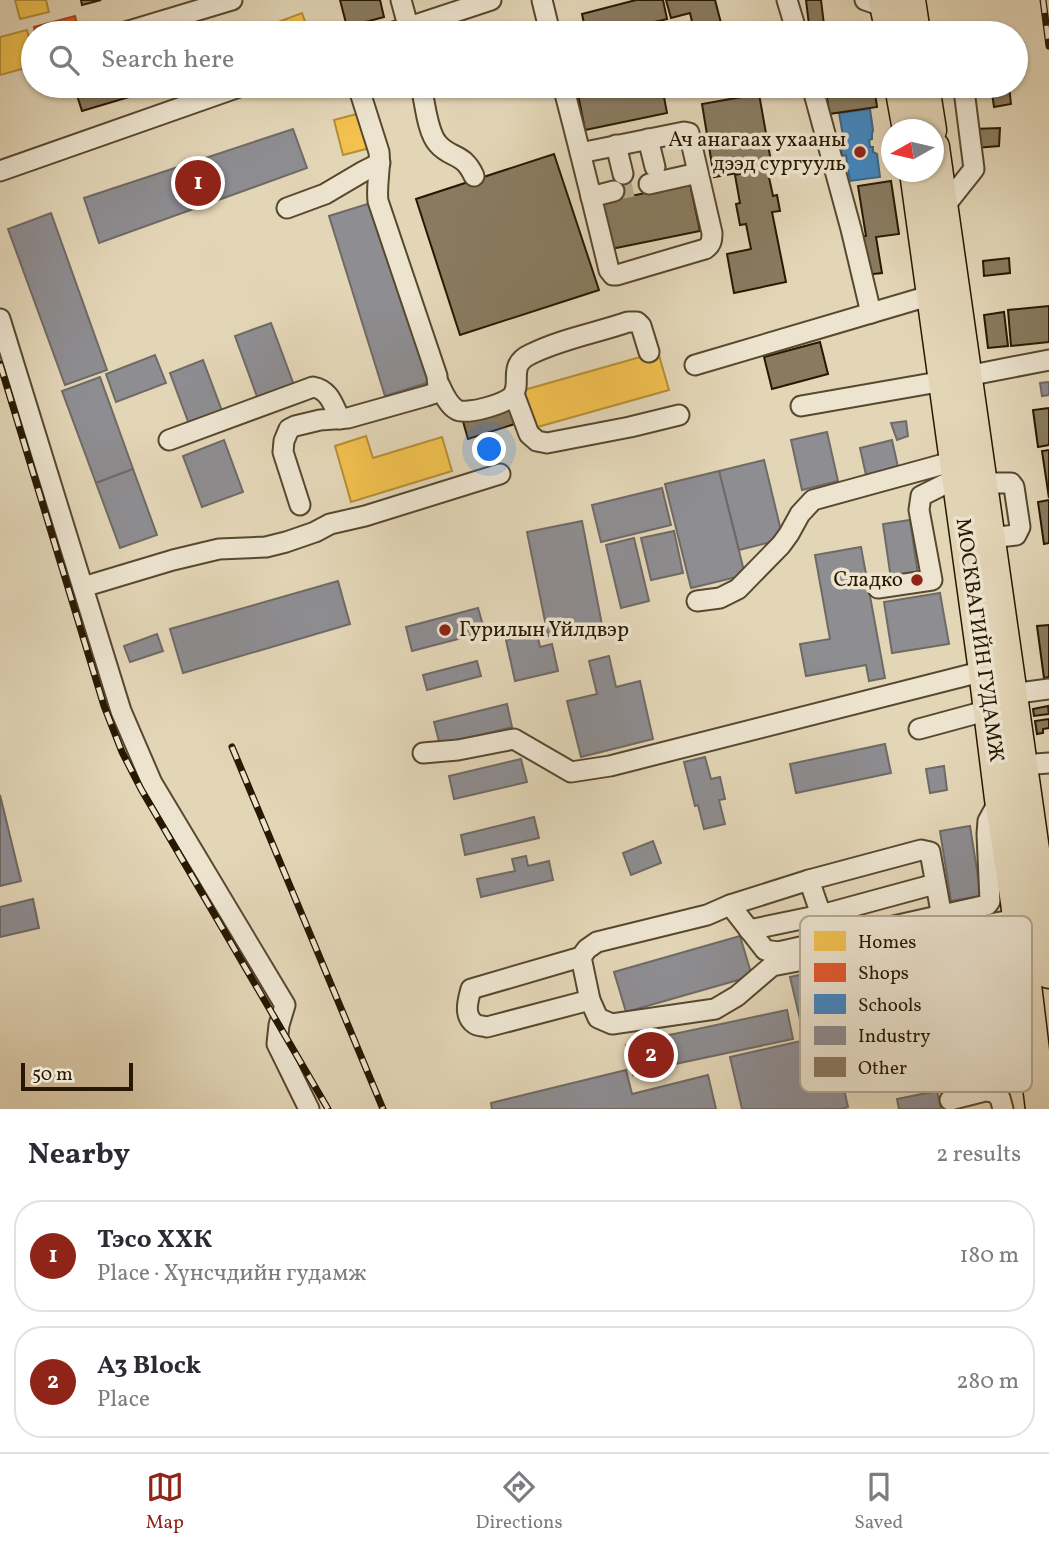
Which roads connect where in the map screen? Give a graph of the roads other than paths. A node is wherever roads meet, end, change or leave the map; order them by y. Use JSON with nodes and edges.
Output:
{"nodes":[{"id":1,"x":232,"y":0,"type":"edge"},
{"id":2,"x":401,"y":0,"type":"edge"},
{"id":3,"x":491,"y":0,"type":"edge"},
{"id":4,"x":542,"y":0,"type":"edge"},
{"id":5,"x":787,"y":0,"type":"edge"},
{"id":6,"x":464,"y":4,"type":"edge"},
{"id":7,"x":887,"y":8,"type":"edge"},
{"id":8,"x":162,"y":21,"type":"edge"},
{"id":9,"x":402,"y":21,"type":"edge"},
{"id":10,"x":426,"y":21,"type":"edge"},
{"id":11,"x":548,"y":21,"type":"edge"},
{"id":12,"x":793,"y":21,"type":"edge"},
{"id":13,"x":902,"y":21,"type":"edge"},
{"id":14,"x":207,"y":98,"type":"edge"},
{"id":15,"x":362,"y":98,"type":"edge"},
{"id":16,"x":424,"y":98,"type":"edge"},
{"id":17,"x":567,"y":98,"type":"edge"},
{"id":18,"x":815,"y":98,"type":"edge"},
{"id":19,"x":902,"y":98,"type":"edge"},
{"id":20,"x":926,"y":98,"type":"edge"},
{"id":21,"x":965,"y":98,"type":"edge"},
{"id":22,"x":906,"y":119,"type":"edge"},
{"id":23,"x":929,"y":119,"type":"edge"},
{"id":24,"x":648,"y":139,"type":"junction"},
{"id":25,"x":616,"y":145,"type":"junction"},
{"id":26,"x":580,"y":153,"type":"junction"},
{"id":27,"x":380,"y":163,"type":"junction"},
{"id":28,"x":1,"y":168,"type":"edge"},
{"id":29,"x":698,"y":173,"type":"junction"},
{"id":30,"x":474,"y":176,"type":"dead end"},
{"id":31,"x":916,"y":182,"type":"edge"},
{"id":32,"x":939,"y":182,"type":"edge"},
{"id":33,"x":591,"y":197,"type":"junction"},
{"id":34,"x":287,"y":208,"type":"dead end"},
{"id":35,"x":943,"y":208,"type":"junction"},
{"id":36,"x":932,"y":295,"type":"junction"},
{"id":37,"x":871,"y":313,"type":"junction"},
{"id":38,"x":0,"y":319,"type":"edge"},
{"id":39,"x":649,"y":352,"type":"dead end"},
{"id":40,"x":1049,"y":360,"type":"edge"},
{"id":41,"x":695,"y":365,"type":"dead end"},
{"id":42,"x":955,"y":378,"type":"junction"},
{"id":43,"x":439,"y":384,"type":"junction"},
{"id":44,"x":514,"y":394,"type":"junction"},
{"id":45,"x":801,"y":406,"type":"dead end"},
{"id":46,"x":679,"y":415,"type":"dead end"},
{"id":47,"x":340,"y":419,"type":"junction"},
{"id":48,"x":169,"y":440,"type":"dead end"},
{"id":49,"x":500,"y":474,"type":"dead end"},
{"id":50,"x":965,"y":474,"type":"junction"},
{"id":51,"x":300,"y":505,"type":"dead end"},
{"id":52,"x":83,"y":587,"type":"junction"},
{"id":53,"x":878,"y":588,"type":"dead end"},
{"id":54,"x":697,"y":601,"type":"dead end"},
{"id":55,"x":984,"y":671,"type":"junction"},
{"id":56,"x":1049,"y":689,"type":"edge"},
{"id":57,"x":1001,"y":702,"type":"junction"},
{"id":58,"x":919,"y":729,"type":"dead end"},
{"id":59,"x":423,"y":754,"type":"dead end"},
{"id":60,"x":1036,"y":764,"type":"edge"},
{"id":61,"x":1000,"y":799,"type":"junction"},
{"id":62,"x":809,"y":880,"type":"junction"},
{"id":63,"x":1044,"y":881,"type":"edge"},
{"id":64,"x":936,"y":884,"type":"junction"},
{"id":65,"x":730,"y":905,"type":"junction"},
{"id":66,"x":821,"y":915,"type":"junction"},
{"id":67,"x":816,"y":916,"type":"edge"},
{"id":68,"x":942,"y":916,"type":"edge"},
{"id":69,"x":946,"y":916,"type":"edge"},
{"id":70,"x":1018,"y":916,"type":"edge"},
{"id":71,"x":800,"y":919,"type":"edge"},
{"id":72,"x":749,"y":930,"type":"junction"},
{"id":73,"x":800,"y":950,"type":"edge"},
{"id":74,"x":581,"y":957,"type":"junction"},
{"id":75,"x":800,"y":957,"type":"edge"},
{"id":76,"x":1048,"y":964,"type":"edge"},
{"id":77,"x":590,"y":1000,"type":"junction"},
{"id":78,"x":1032,"y":1036,"type":"edge"},
{"id":79,"x":981,"y":1092,"type":"edge"},
{"id":80,"x":995,"y":1092,"type":"edge"},
{"id":81,"x":950,"y":1100,"type":"dead end"},
{"id":82,"x":309,"y":1109,"type":"edge"},
{"id":83,"x":1003,"y":1109,"type":"edge"},
{"id":84,"x":1041,"y":1109,"type":"edge"}],
"edges":[{"from":1,"to":8,"type":"street"},
{"from":2,"to":9,"type":"street"},
{"from":3,"to":6,"type":"street"},
{"from":4,"to":11,"type":"street"},
{"from":5,"to":12,"type":"street"},
{"from":6,"to":10,"type":"street"},
{"from":7,"to":13,"type":"highway"},
{"from":14,"to":28,"type":"street"},
{"from":15,"to":27,"type":"street"},
{"from":16,"to":30,"type":"street"},
{"from":17,"to":26,"type":"street"},
{"from":18,"to":37,"type":"street"},
{"from":19,"to":22,"type":"highway"},
{"from":20,"to":23,"type":"highway"},
{"from":21,"to":35,"type":"street"},
{"from":24,"to":25,"type":"street"},
{"from":24,"to":29,"type":"street"},
{"from":24,"to":29,"type":"street"},
{"from":25,"to":26,"type":"street"},
{"from":25,"to":33,"type":"street"},
{"from":26,"to":33,"type":"street"},
{"from":27,"to":34,"type":"street"},
{"from":27,"to":43,"type":"street"},
{"from":29,"to":33,"type":"street"},
{"from":31,"to":36,"type":"highway","name":"МОСКВАГИЙН ГУДАМЖ"},
{"from":32,"to":35,"type":"highway","name":"МОСКВАГИЙН ГУДАМЖ"},
{"from":35,"to":42,"type":"highway","name":"МОСКВАГИЙН ГУДАМЖ"},
{"from":36,"to":37,"type":"street"},
{"from":36,"to":42,"type":"highway","name":"МОСКВАГИЙН ГУДАМЖ"},
{"from":37,"to":41,"type":"street"},
{"from":38,"to":52,"type":"street"},
{"from":39,"to":44,"type":"street"},
{"from":40,"to":42,"type":"street"},
{"from":42,"to":45,"type":"street"},
{"from":42,"to":50,"type":"highway","name":"МОСКВАГИЙН ГУДАМЖ"},
{"from":43,"to":44,"type":"street"},
{"from":43,"to":47,"type":"street"},
{"from":44,"to":46,"type":"street"},
{"from":47,"to":48,"type":"street"},
{"from":47,"to":51,"type":"street"},
{"from":49,"to":52,"type":"street"},
{"from":50,"to":53,"type":"street"},
{"from":50,"to":54,"type":"street"},
{"from":50,"to":55,"type":"highway","name":"МОСКВАГИЙН ГУДАМЖ"},
{"from":50,"to":57,"type":"highway","name":"МОСКВАГИЙН ГУДАМЖ"},
{"from":52,"to":82,"type":"street"},
{"from":55,"to":57,"type":"highway","name":"МОСКВАГИЙН ГУДАМЖ"},
{"from":55,"to":59,"type":"street"},
{"from":56,"to":57,"type":"street"},
{"from":57,"to":58,"type":"street"},
{"from":57,"to":60,"type":"highway","name":"МОСКВАГИЙН ГУДАМЖ"},
{"from":57,"to":61,"type":"highway","name":"МОСКВАГИЙН ГУДАМЖ"},
{"from":60,"to":63,"type":"highway","name":"МОСКВАГИЙН ГУДАМЖ"},
{"from":61,"to":69,"type":"street"},
{"from":61,"to":70,"type":"highway","name":"МОСКВАГИЙН ГУДАМЖ"},
{"from":62,"to":64,"type":"street"},
{"from":62,"to":65,"type":"street"},
{"from":62,"to":66,"type":"street"},
{"from":63,"to":76,"type":"highway","name":"МОСКВАГИЙН ГУДАМЖ"},
{"from":64,"to":66,"type":"street"},
{"from":64,"to":68,"type":"street"},
{"from":65,"to":72,"type":"street"},
{"from":65,"to":74,"type":"street"},
{"from":66,"to":67,"type":"street"},
{"from":71,"to":72,"type":"street"},
{"from":72,"to":73,"type":"street"},
{"from":74,"to":77,"type":"street"},
{"from":74,"to":77,"type":"street"},
{"from":75,"to":77,"type":"street"},
{"from":78,"to":84,"type":"highway","name":"МОСКВАГИЙН ГУДАМЖ"},
{"from":79,"to":81,"type":"street"},
{"from":80,"to":83,"type":"street"}]}
